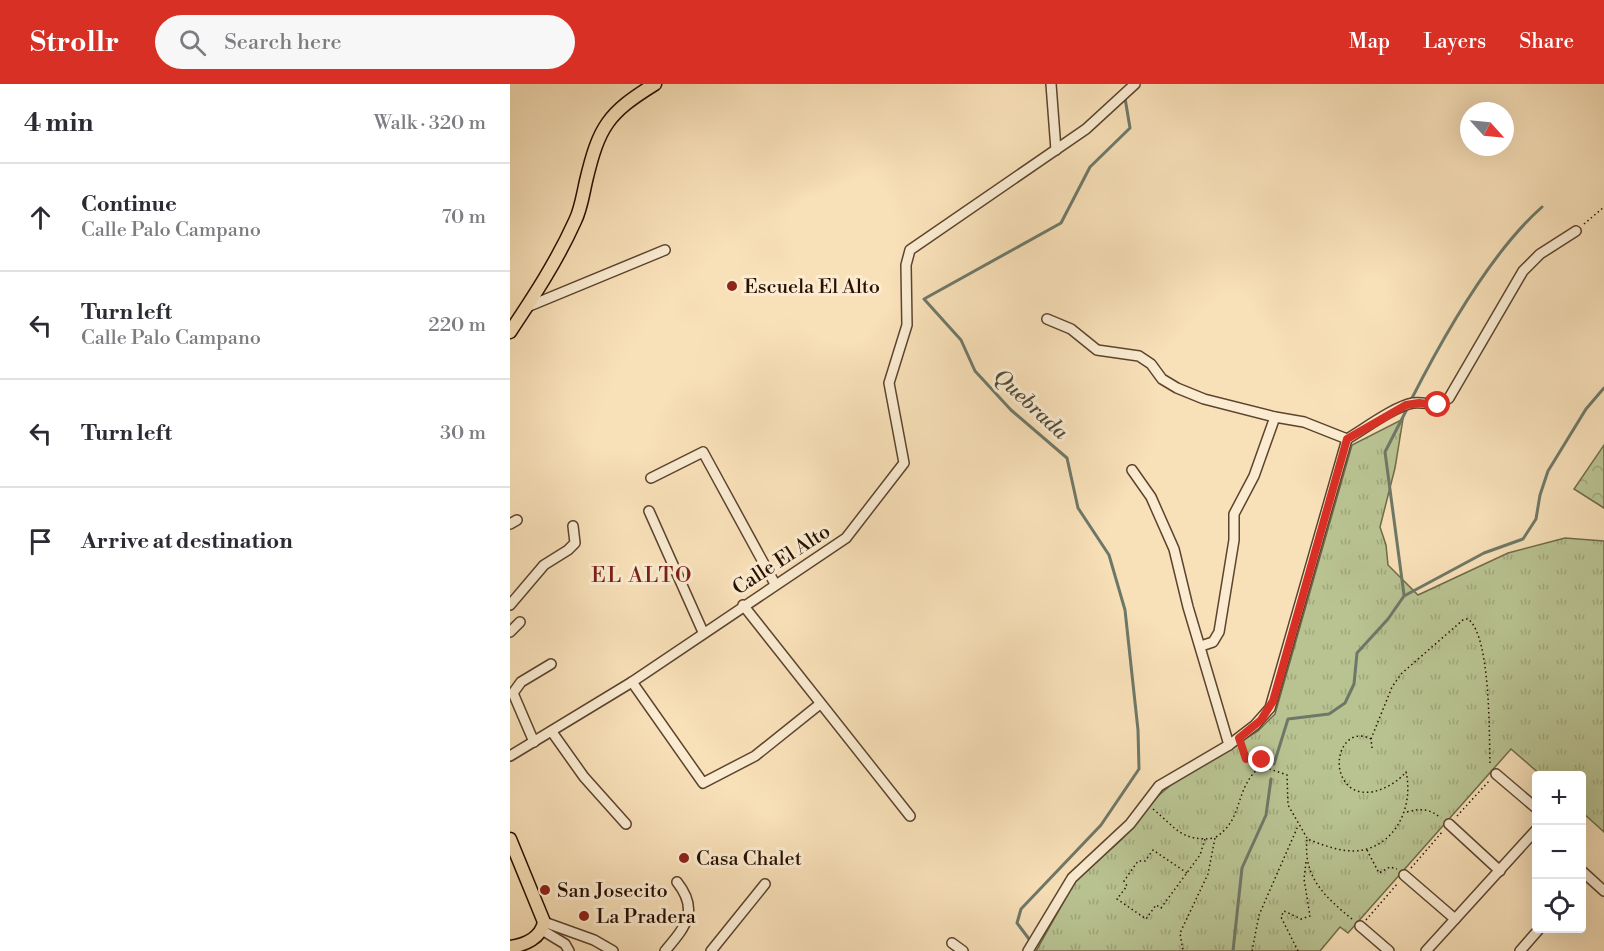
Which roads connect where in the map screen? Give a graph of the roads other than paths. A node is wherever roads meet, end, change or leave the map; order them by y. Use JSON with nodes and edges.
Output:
{"nodes":[{"id":1,"x":655,"y":84,"type":"edge"},
{"id":2,"x":1051,"y":84,"type":"edge"},
{"id":3,"x":1135,"y":84,"type":"edge"},
{"id":4,"x":1056,"y":150,"type":"junction"},
{"id":5,"x":1576,"y":231,"type":"road end"},
{"id":6,"x":665,"y":250,"type":"dead end"},
{"id":7,"x":527,"y":307,"type":"junction"},
{"id":8,"x":1047,"y":319,"type":"dead end"},
{"id":9,"x":510,"y":332,"type":"edge"},
{"id":10,"x":1275,"y":417,"type":"junction"},
{"id":11,"x":1347,"y":439,"type":"junction"},
{"id":12,"x":1132,"y":470,"type":"dead end"},
{"id":13,"x":651,"y":478,"type":"dead end"},
{"id":14,"x":649,"y":511,"type":"dead end"},
{"id":15,"x":573,"y":526,"type":"dead end"},
{"id":16,"x":775,"y":584,"type":"junction"},
{"id":17,"x":510,"y":605,"type":"edge"},
{"id":18,"x":743,"y":605,"type":"junction"},
{"id":19,"x":520,"y":622,"type":"dead end"},
{"id":20,"x":510,"y":632,"type":"edge"},
{"id":21,"x":704,"y":632,"type":"junction"},
{"id":22,"x":1201,"y":646,"type":"junction"},
{"id":23,"x":551,"y":664,"type":"dead end"},
{"id":24,"x":632,"y":682,"type":"junction"},
{"id":25,"x":820,"y":704,"type":"junction"},
{"id":26,"x":552,"y":732,"type":"junction"},
{"id":27,"x":534,"y":742,"type":"junction"},
{"id":28,"x":1229,"y":745,"type":"junction"},
{"id":29,"x":510,"y":756,"type":"edge"},
{"id":30,"x":1496,"y":774,"type":"road end"},
{"id":31,"x":1532,"y":804,"type":"edge"},
{"id":32,"x":910,"y":816,"type":"dead end"},
{"id":33,"x":626,"y":824,"type":"dead end"},
{"id":34,"x":1449,"y":824,"type":"road end"},
{"id":35,"x":1532,"y":836,"type":"edge"},
{"id":36,"x":510,"y":839,"type":"edge"},
{"id":37,"x":1500,"y":871,"type":"junction"},
{"id":38,"x":1404,"y":876,"type":"road end"},
{"id":39,"x":1586,"y":877,"type":"edge"},
{"id":40,"x":677,"y":882,"type":"dead end"},
{"id":41,"x":765,"y":884,"type":"dead end"},
{"id":42,"x":1604,"y":891,"type":"edge"},
{"id":43,"x":1455,"y":920,"type":"junction"},
{"id":44,"x":543,"y":926,"type":"junction"},
{"id":45,"x":1360,"y":926,"type":"road end"},
{"id":46,"x":1536,"y":933,"type":"edge"},
{"id":47,"x":952,"y":943,"type":"dead end"},
{"id":48,"x":510,"y":947,"type":"edge"},
{"id":49,"x":527,"y":947,"type":"edge"},
{"id":50,"x":569,"y":951,"type":"edge"},
{"id":51,"x":613,"y":951,"type":"edge"},
{"id":52,"x":665,"y":951,"type":"edge"},
{"id":53,"x":711,"y":951,"type":"edge"},
{"id":54,"x":963,"y":951,"type":"edge"},
{"id":55,"x":1028,"y":951,"type":"edge"},
{"id":56,"x":1389,"y":951,"type":"edge"},
{"id":57,"x":1426,"y":951,"type":"edge"},
{"id":58,"x":1520,"y":951,"type":"edge"}],
"edges":[{"from":1,"to":7,"type":"main road"},
{"from":2,"to":4,"type":"street"},
{"from":3,"to":4,"type":"street","name":"Calle El Alto"},
{"from":4,"to":16,"type":"street","name":"Calle El Alto"},
{"from":5,"to":11,"type":"street"},
{"from":6,"to":7,"type":"street"},
{"from":7,"to":9,"type":"main road"},
{"from":8,"to":10,"type":"street"},
{"from":10,"to":11,"type":"street"},
{"from":10,"to":22,"type":"street"},
{"from":11,"to":28,"type":"street"},
{"from":12,"to":22,"type":"street"},
{"from":13,"to":16,"type":"street"},
{"from":14,"to":21,"type":"street"},
{"from":15,"to":17,"type":"street"},
{"from":16,"to":18,"type":"street","name":"Calle El Alto"},
{"from":18,"to":21,"type":"street","name":"Calle El Alto"},
{"from":18,"to":25,"type":"street"},
{"from":19,"to":20,"type":"street"},
{"from":21,"to":24,"type":"street","name":"Calle El Alto"},
{"from":22,"to":28,"type":"street"},
{"from":23,"to":27,"type":"street"},
{"from":24,"to":25,"type":"street"},
{"from":24,"to":26,"type":"street","name":"Calle El Alto"},
{"from":25,"to":32,"type":"street"},
{"from":26,"to":27,"type":"street","name":"Calle El Alto"},
{"from":26,"to":33,"type":"street"},
{"from":27,"to":29,"type":"street","name":"Calle El Alto"},
{"from":28,"to":55,"type":"street"},
{"from":30,"to":31,"type":"street"},
{"from":34,"to":37,"type":"street"},
{"from":35,"to":37,"type":"street"},
{"from":36,"to":44,"type":"main road"},
{"from":37,"to":43,"type":"street"},
{"from":38,"to":43,"type":"street"},
{"from":39,"to":42,"type":"street"},
{"from":40,"to":52,"type":"street"},
{"from":41,"to":53,"type":"street"},
{"from":43,"to":57,"type":"street"},
{"from":44,"to":49,"type":"main road"},
{"from":44,"to":50,"type":"street"},
{"from":44,"to":51,"type":"street"},
{"from":45,"to":56,"type":"street"},
{"from":46,"to":58,"type":"street"},
{"from":47,"to":54,"type":"street"},
{"from":48,"to":49,"type":"main road"}]}
